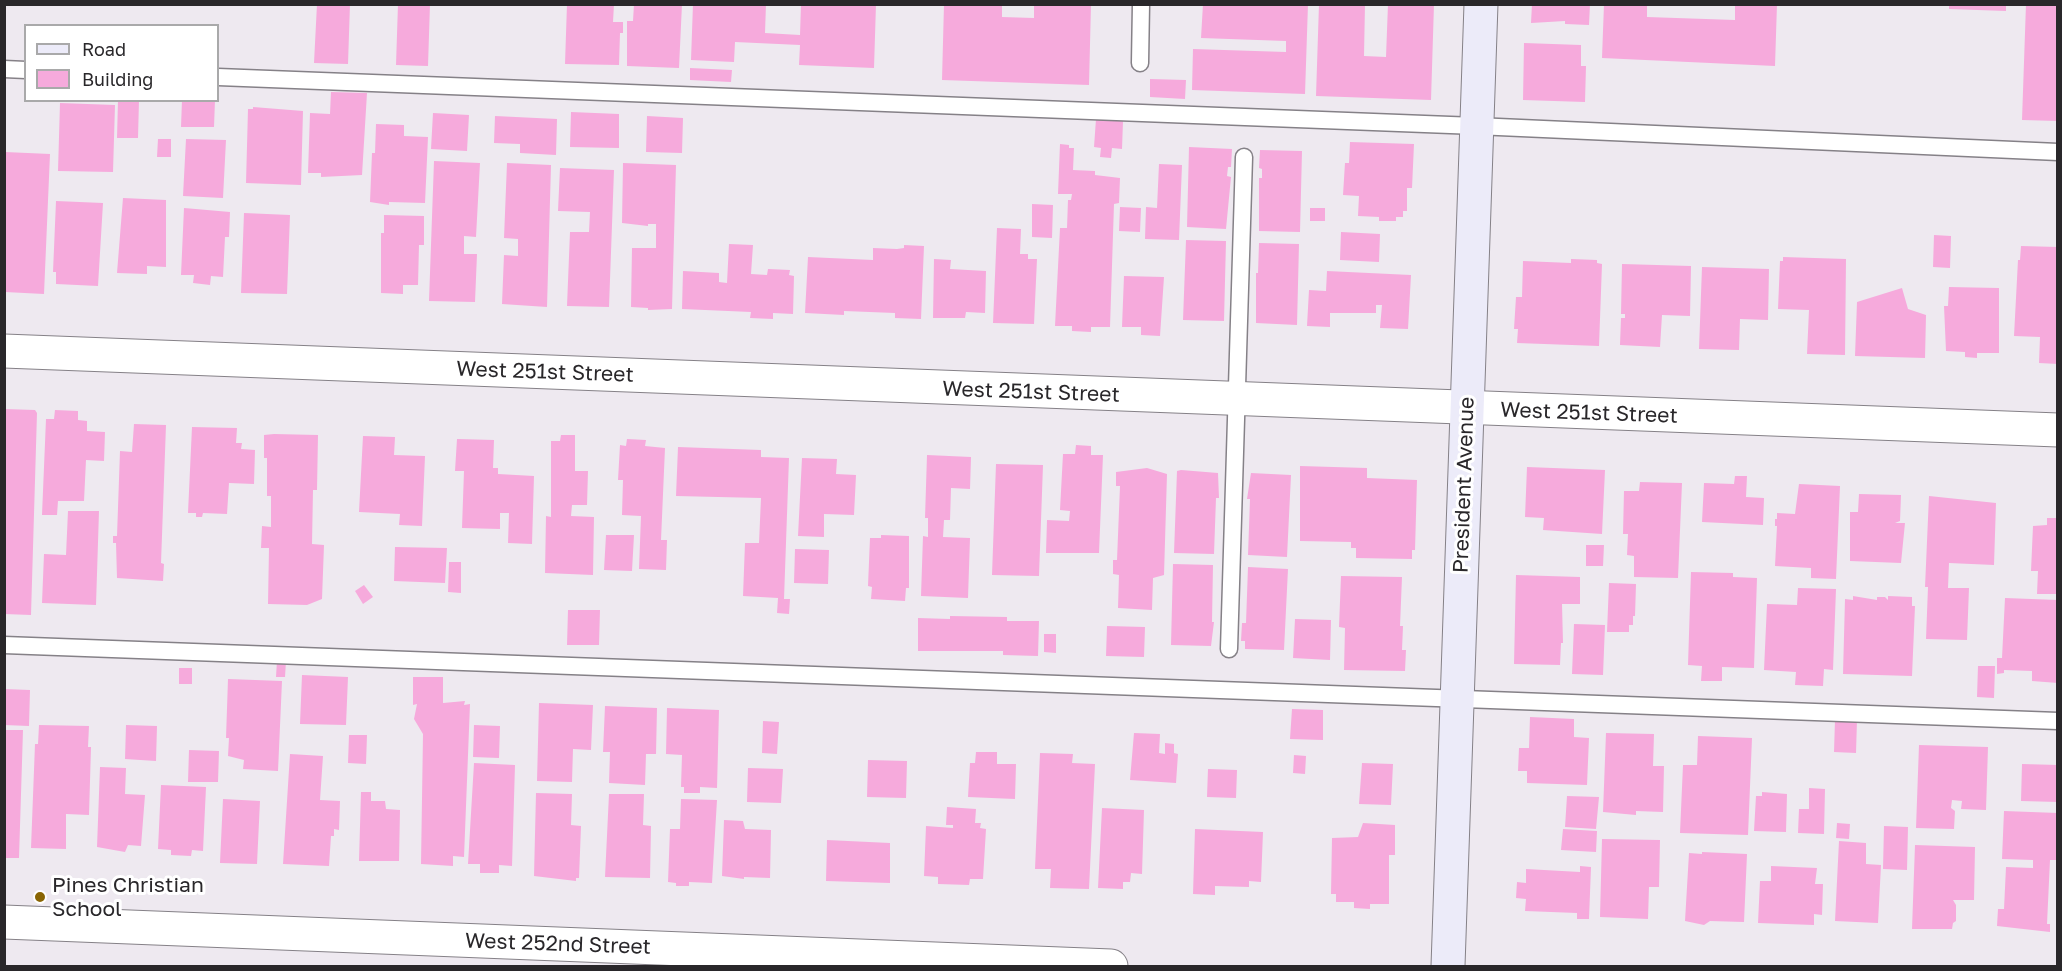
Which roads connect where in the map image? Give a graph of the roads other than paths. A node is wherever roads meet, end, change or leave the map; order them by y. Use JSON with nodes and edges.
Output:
{"nodes":[{"id":1,"x":1141,"y":4,"type":"edge"},
{"id":2,"x":1480,"y":4,"type":"edge"},
{"id":3,"x":1140,"y":63,"type":"dead end"},
{"id":4,"x":4,"y":69,"type":"edge"},
{"id":5,"x":24,"y":70,"type":"edge"},
{"id":6,"x":219,"y":77,"type":"edge"},
{"id":7,"x":1476,"y":126,"type":"junction"},
{"id":8,"x":2058,"y":152,"type":"edge"},
{"id":9,"x":1244,"y":156,"type":"dead end"},
{"id":10,"x":4,"y":351,"type":"edge"},
{"id":11,"x":1238,"y":400,"type":"junction"},
{"id":12,"x":1467,"y":408,"type":"junction"},
{"id":13,"x":2058,"y":430,"type":"edge"},
{"id":14,"x":4,"y":645,"type":"edge"},
{"id":15,"x":1229,"y":649,"type":"dead end"},
{"id":16,"x":1457,"y":699,"type":"junction"},
{"id":17,"x":2058,"y":721,"type":"edge"},
{"id":18,"x":4,"y":922,"type":"edge"},
{"id":19,"x":1111,"y":966,"type":"edge"},
{"id":20,"x":1448,"y":966,"type":"edge"}],
"edges":[{"from":1,"to":3,"type":"lane"},
{"from":2,"to":7,"type":"street","name":"President Avenue"},
{"from":4,"to":5,"type":"lane"},
{"from":6,"to":7,"type":"lane"},
{"from":7,"to":8,"type":"lane"},
{"from":7,"to":12,"type":"street","name":"President Avenue"},
{"from":9,"to":11,"type":"lane"},
{"from":10,"to":11,"type":"street","name":"West 251st Street"},
{"from":11,"to":12,"type":"street","name":"West 251st Street"},
{"from":11,"to":15,"type":"lane"},
{"from":12,"to":13,"type":"street","name":"West 251st Street"},
{"from":12,"to":16,"type":"street","name":"President Avenue"},
{"from":14,"to":16,"type":"lane"},
{"from":16,"to":17,"type":"lane"},
{"from":16,"to":20,"type":"street","name":"President Avenue"},
{"from":18,"to":19,"type":"street","name":"West 252nd Street"}]}
